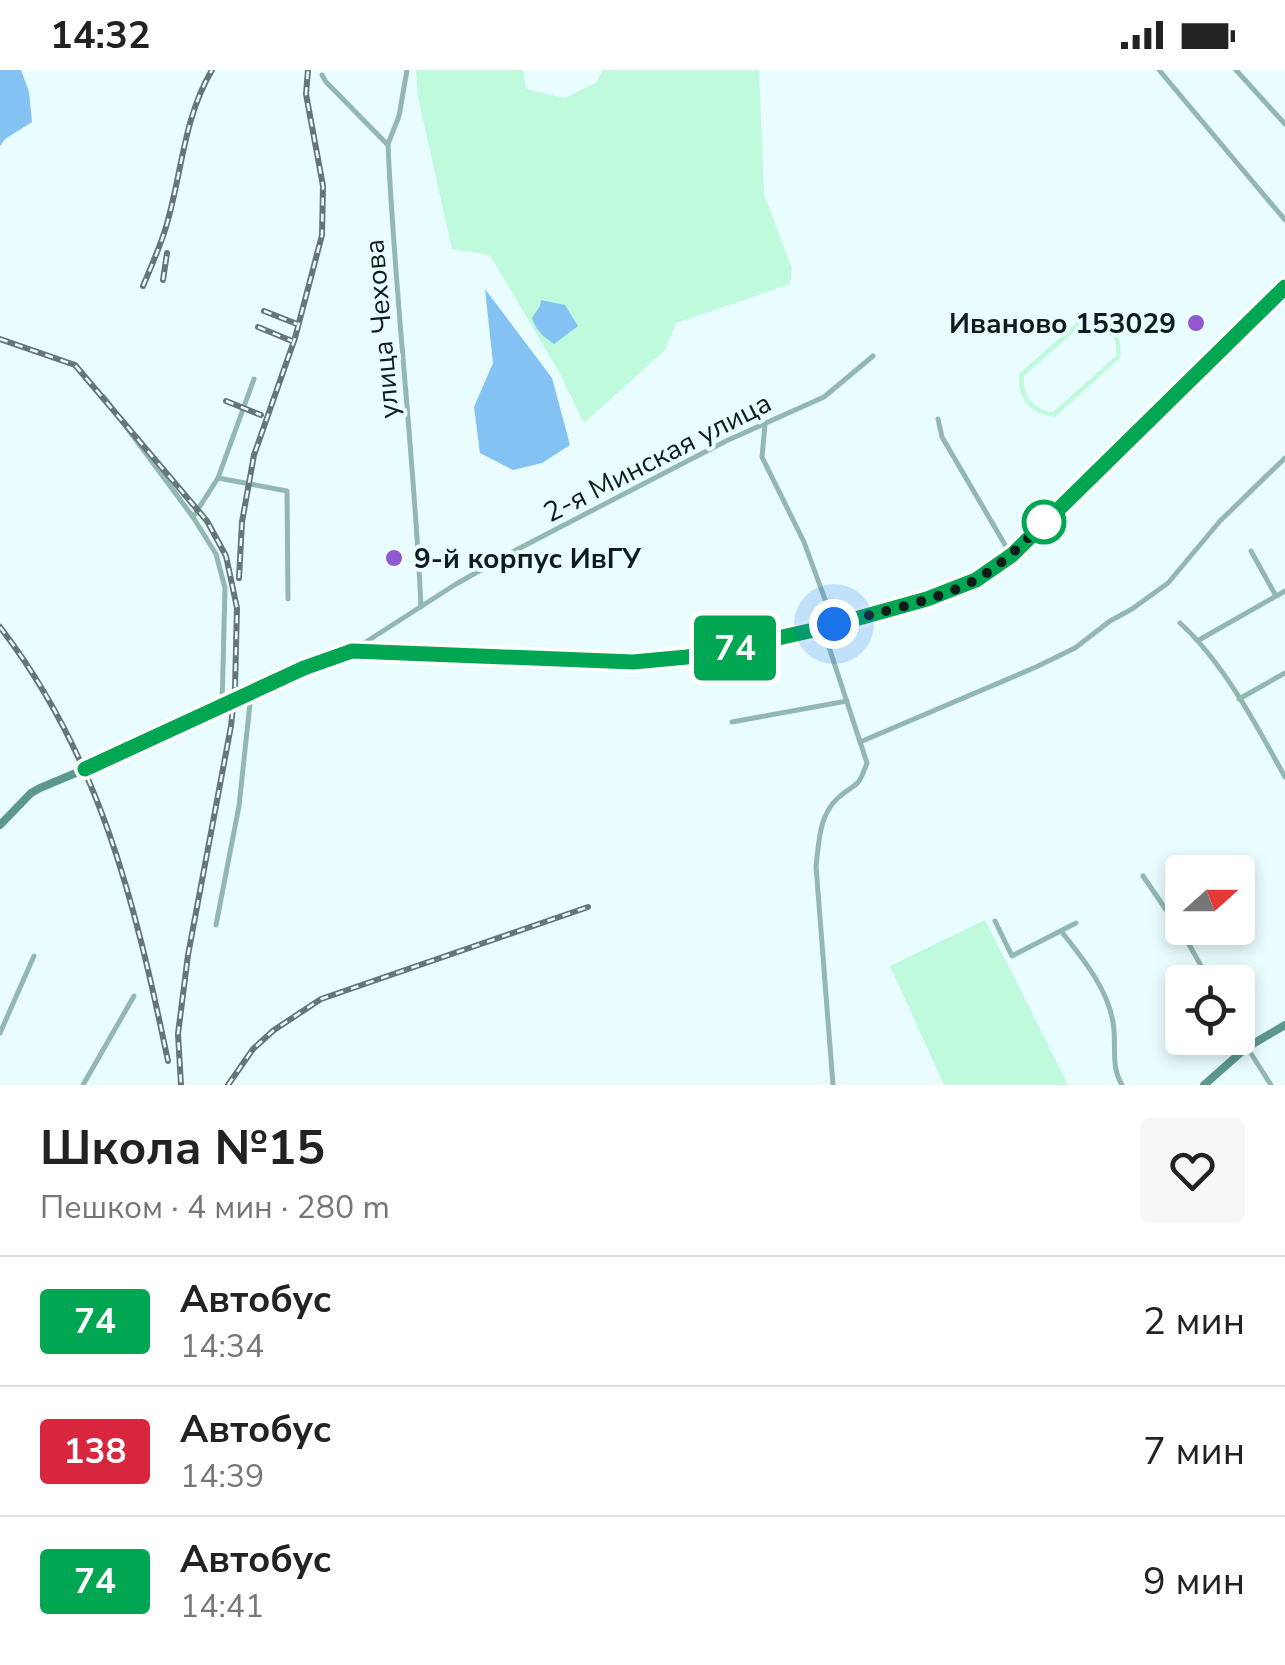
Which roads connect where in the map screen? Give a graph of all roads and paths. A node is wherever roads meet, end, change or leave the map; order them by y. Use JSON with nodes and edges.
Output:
{"nodes":[{"id":1,"x":406,"y":70,"type":"edge"},
{"id":2,"x":1158,"y":70,"type":"edge"},
{"id":3,"x":1236,"y":70,"type":"edge"},
{"id":4,"x":322,"y":74,"type":"dead end"},
{"id":5,"x":1285,"y":124,"type":"edge"},
{"id":6,"x":388,"y":145,"type":"junction"},
{"id":7,"x":1285,"y":220,"type":"edge"},
{"id":8,"x":1285,"y":287,"type":"edge"},
{"id":9,"x":874,"y":356,"type":"dead end"},
{"id":10,"x":254,"y":380,"type":"dead end"},
{"id":11,"x":104,"y":397,"type":"dead end"},
{"id":12,"x":938,"y":419,"type":"dead end"},
{"id":13,"x":765,"y":425,"type":"junction"},
{"id":14,"x":1285,"y":458,"type":"edge"},
{"id":15,"x":218,"y":478,"type":"junction"},
{"id":16,"x":193,"y":518,"type":"junction"},
{"id":17,"x":1251,"y":551,"type":"dead end"},
{"id":18,"x":1012,"y":555,"type":"junction"},
{"id":19,"x":1285,"y":590,"type":"edge"},
{"id":20,"x":1276,"y":596,"type":"junction"},
{"id":21,"x":288,"y":599,"type":"dead end"},
{"id":22,"x":421,"y":607,"type":"junction"},
{"id":23,"x":1180,"y":623,"type":"dead end"},
{"id":24,"x":834,"y":624,"type":"junction"},
{"id":25,"x":823,"y":628,"type":"junction"},
{"id":26,"x":1199,"y":640,"type":"junction"},
{"id":27,"x":352,"y":651,"type":"junction"},
{"id":28,"x":1285,"y":673,"type":"edge"},
{"id":29,"x":252,"y":692,"type":"junction"},
{"id":30,"x":1239,"y":700,"type":"junction"},
{"id":31,"x":847,"y":702,"type":"junction"},
{"id":32,"x":222,"y":706,"type":"junction"},
{"id":33,"x":732,"y":722,"type":"dead end"},
{"id":34,"x":860,"y":742,"type":"junction"},
{"id":35,"x":1282,"y":765,"type":"edge"},
{"id":36,"x":1285,"y":777,"type":"edge"},
{"id":37,"x":0,"y":825,"type":"edge"},
{"id":38,"x":1143,"y":876,"type":"dead end"},
{"id":39,"x":995,"y":922,"type":"dead end"},
{"id":40,"x":1076,"y":923,"type":"dead end"},
{"id":41,"x":216,"y":925,"type":"dead end"},
{"id":42,"x":1061,"y":931,"type":"junction"},
{"id":43,"x":34,"y":956,"type":"dead end"},
{"id":44,"x":1201,"y":965,"type":"edge"},
{"id":45,"x":134,"y":996,"type":"dead end"},
{"id":46,"x":1285,"y":1025,"type":"edge"},
{"id":47,"x":0,"y":1032,"type":"edge"},
{"id":48,"x":1255,"y":1043,"type":"edge"},
{"id":49,"x":1238,"y":1055,"type":"edge"},
{"id":50,"x":1251,"y":1055,"type":"edge"},
{"id":51,"x":83,"y":1085,"type":"edge"},
{"id":52,"x":833,"y":1085,"type":"edge"},
{"id":53,"x":1122,"y":1085,"type":"edge"},
{"id":54,"x":1204,"y":1085,"type":"edge"},
{"id":55,"x":1271,"y":1085,"type":"edge"}],
"edges":[{"from":1,"to":6,"type":"street","name":"улица Чехова"},
{"from":2,"to":7,"type":"street"},
{"from":3,"to":5,"type":"street"},
{"from":4,"to":6,"type":"street"},
{"from":6,"to":22,"type":"street","name":"улица Чехова"},
{"from":8,"to":18,"type":"main road"},
{"from":9,"to":13,"type":"street","name":"2-я Минская улица"},
{"from":10,"to":15,"type":"street"},
{"from":11,"to":16,"type":"street"},
{"from":12,"to":18,"type":"street"},
{"from":13,"to":22,"type":"street","name":"2-я Минская улица"},
{"from":13,"to":24,"type":"street"},
{"from":14,"to":34,"type":"street"},
{"from":15,"to":16,"type":"street"},
{"from":15,"to":21,"type":"street"},
{"from":16,"to":32,"type":"street"},
{"from":17,"to":20,"type":"street"},
{"from":18,"to":24,"type":"main road"},
{"from":19,"to":20,"type":"street"},
{"from":20,"to":26,"type":"street"},
{"from":22,"to":27,"type":"street","name":"2-я Минская улица"},
{"from":23,"to":26,"type":"street"},
{"from":24,"to":25,"type":"main road"},
{"from":25,"to":27,"type":"main road"},
{"from":25,"to":31,"type":"street"},
{"from":26,"to":30,"type":"street"},
{"from":27,"to":29,"type":"main road"},
{"from":28,"to":30,"type":"street"},
{"from":29,"to":32,"type":"main road"},
{"from":29,"to":41,"type":"street"},
{"from":30,"to":35,"type":"street"},
{"from":31,"to":33,"type":"street"},
{"from":31,"to":34,"type":"street"},
{"from":32,"to":37,"type":"main road"},
{"from":34,"to":52,"type":"street"},
{"from":35,"to":36,"type":"street"},
{"from":38,"to":44,"type":"street"},
{"from":39,"to":42,"type":"street"},
{"from":40,"to":42,"type":"street"},
{"from":42,"to":53,"type":"street"},
{"from":43,"to":47,"type":"street"},
{"from":45,"to":51,"type":"street"},
{"from":46,"to":48,"type":"main road"},
{"from":49,"to":54,"type":"main road"},
{"from":50,"to":55,"type":"street"}]}
